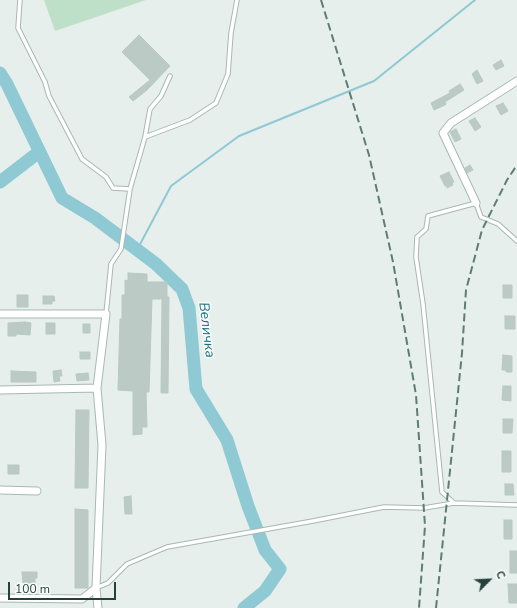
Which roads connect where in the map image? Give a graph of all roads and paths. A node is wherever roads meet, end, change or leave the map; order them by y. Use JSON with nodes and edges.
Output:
{"nodes":[{"id":1,"x":20,"y":0,"type":"edge"},
{"id":2,"x":237,"y":0,"type":"edge"},
{"id":3,"x":170,"y":76,"type":"dead end"},
{"id":4,"x":517,"y":81,"type":"edge"},
{"id":5,"x":145,"y":137,"type":"junction"},
{"id":6,"x":130,"y":189,"type":"junction"},
{"id":7,"x":476,"y":203,"type":"junction"},
{"id":8,"x":517,"y":240,"type":"edge"},
{"id":9,"x":0,"y":314,"type":"edge"},
{"id":10,"x":106,"y":314,"type":"junction"},
{"id":11,"x":97,"y":388,"type":"junction"},
{"id":12,"x":0,"y":390,"type":"edge"},
{"id":13,"x":0,"y":490,"type":"edge"},
{"id":14,"x":37,"y":491,"type":"dead end"},
{"id":15,"x":454,"y":503,"type":"junction"},
{"id":16,"x":517,"y":505,"type":"edge"},
{"id":17,"x":96,"y":588,"type":"junction"},
{"id":18,"x":0,"y":598,"type":"edge"},
{"id":19,"x":98,"y":608,"type":"edge"}],
"edges":[{"from":1,"to":6,"type":"lane"},
{"from":2,"to":5,"type":"lane"},
{"from":3,"to":5,"type":"lane"},
{"from":4,"to":7,"type":"street"},
{"from":5,"to":6,"type":"lane"},
{"from":6,"to":10,"type":"lane"},
{"from":7,"to":8,"type":"lane"},
{"from":7,"to":15,"type":"lane"},
{"from":9,"to":10,"type":"street"},
{"from":10,"to":11,"type":"street"},
{"from":11,"to":12,"type":"street"},
{"from":11,"to":17,"type":"street"},
{"from":13,"to":14,"type":"street"},
{"from":15,"to":16,"type":"lane"},
{"from":15,"to":17,"type":"lane"},
{"from":17,"to":18,"type":"street"},
{"from":17,"to":19,"type":"street"}]}
